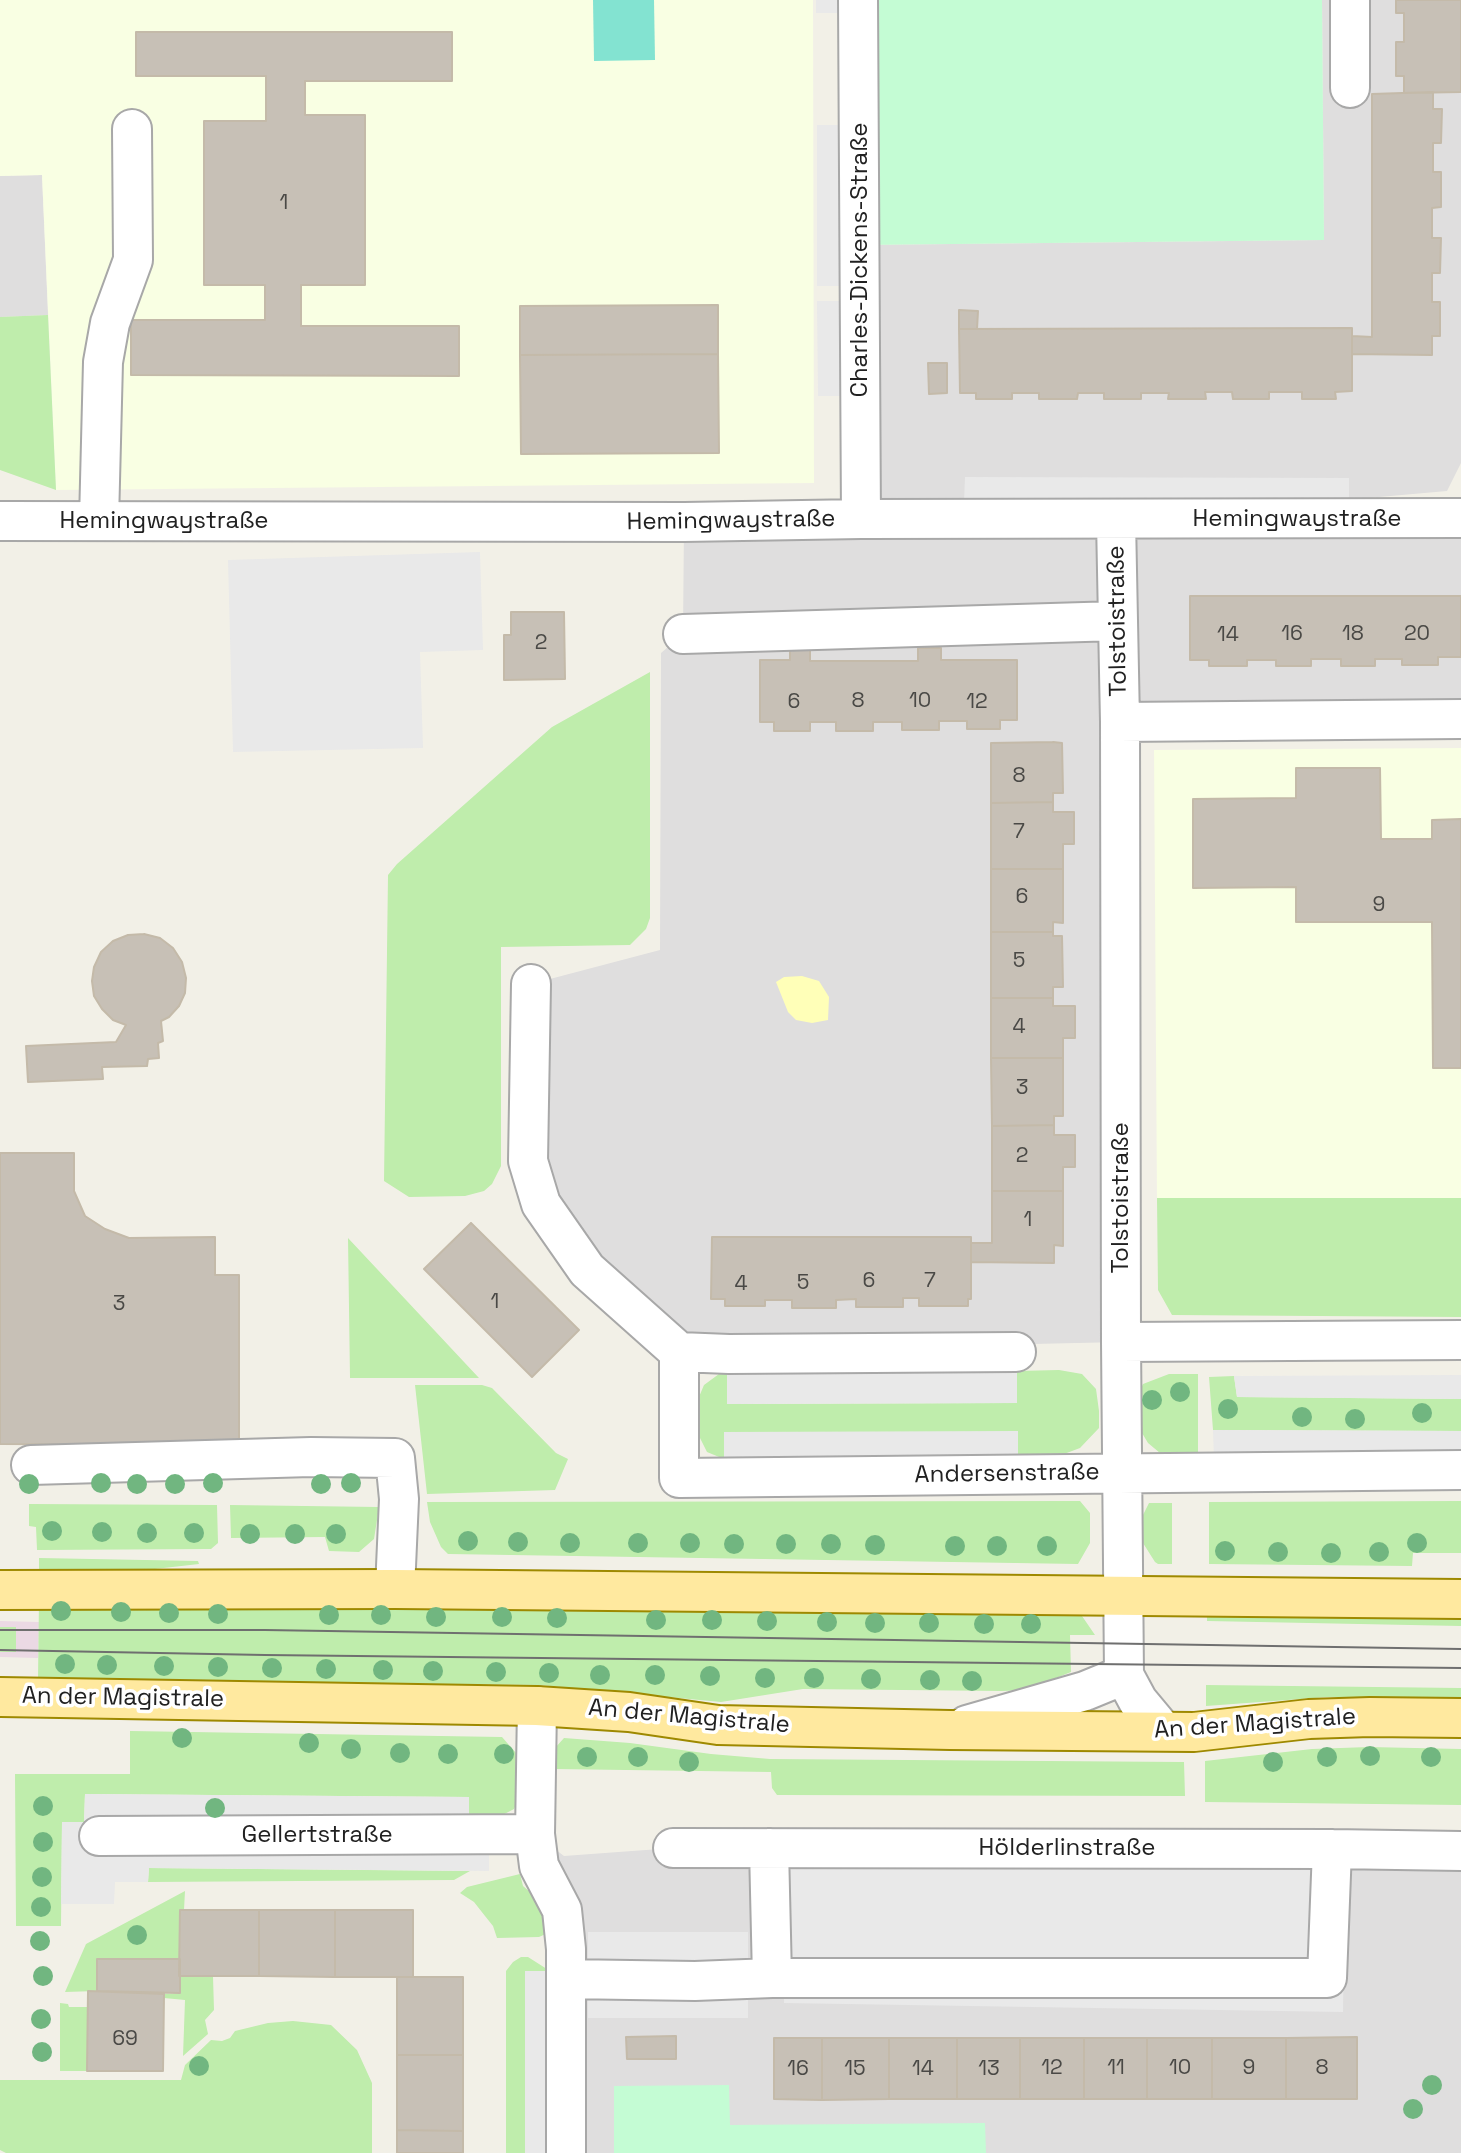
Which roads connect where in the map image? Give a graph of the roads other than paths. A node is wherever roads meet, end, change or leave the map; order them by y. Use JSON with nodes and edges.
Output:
{"nodes":[{"id":1,"x":858,"y":0,"type":"edge"},
{"id":2,"x":1350,"y":0,"type":"edge"},
{"id":3,"x":1350,"y":88,"type":"dead end"},
{"id":4,"x":132,"y":130,"type":"dead end"},
{"id":5,"x":1461,"y":518,"type":"edge"},
{"id":6,"x":861,"y":519,"type":"junction"},
{"id":7,"x":1116,"y":520,"type":"junction"},
{"id":8,"x":0,"y":521,"type":"edge"},
{"id":9,"x":99,"y":522,"type":"junction"},
{"id":10,"x":1118,"y":621,"type":"junction"},
{"id":11,"x":683,"y":634,"type":"dead end"},
{"id":12,"x":1461,"y":719,"type":"edge"},
{"id":13,"x":1120,"y":722,"type":"junction"},
{"id":14,"x":531,"y":984,"type":"dead end"},
{"id":15,"x":1461,"y":1340,"type":"edge"},
{"id":16,"x":1121,"y":1342,"type":"junction"},
{"id":17,"x":678,"y":1352,"type":"junction"},
{"id":18,"x":1016,"y":1352,"type":"dead end"},
{"id":19,"x":31,"y":1465,"type":"dead end"},
{"id":20,"x":1461,"y":1470,"type":"edge"},
{"id":21,"x":1123,"y":1473,"type":"junction"},
{"id":22,"x":396,"y":1589,"type":"junction"},
{"id":23,"x":0,"y":1590,"type":"edge"},
{"id":24,"x":1124,"y":1595,"type":"junction"},
{"id":25,"x":1461,"y":1599,"type":"edge"},
{"id":26,"x":1124,"y":1675,"type":"junction"},
{"id":27,"x":0,"y":1697,"type":"edge"},
{"id":28,"x":537,"y":1706,"type":"junction"},
{"id":29,"x":1461,"y":1718,"type":"edge"},
{"id":30,"x":950,"y":1730,"type":"junction"},
{"id":31,"x":1163,"y":1731,"type":"junction"},
{"id":32,"x":535,"y":1834,"type":"junction"},
{"id":33,"x":99,"y":1836,"type":"dead end"},
{"id":34,"x":673,"y":1848,"type":"dead end"},
{"id":35,"x":769,"y":1848,"type":"junction"},
{"id":36,"x":1332,"y":1849,"type":"junction"},
{"id":37,"x":1461,"y":1852,"type":"edge"},
{"id":38,"x":772,"y":1978,"type":"junction"},
{"id":39,"x":566,"y":1979,"type":"junction"},
{"id":40,"x":566,"y":2153,"type":"edge"}],
"edges":[{"from":1,"to":6,"type":"street","name":"Charles-Dickens-Straße"},
{"from":2,"to":3,"type":"street"},
{"from":4,"to":9,"type":"street"},
{"from":5,"to":7,"type":"street","name":"Hemingwaystraße"},
{"from":6,"to":7,"type":"street","name":"Hemingwaystraße"},
{"from":6,"to":9,"type":"street","name":"Hemingwaystraße"},
{"from":7,"to":10,"type":"street","name":"Tolstoistraße"},
{"from":8,"to":9,"type":"street","name":"Hemingwaystraße"},
{"from":10,"to":11,"type":"street"},
{"from":10,"to":13,"type":"street","name":"Tolstoistraße"},
{"from":12,"to":13,"type":"street","name":"Tolstoistraße"},
{"from":13,"to":16,"type":"street","name":"Tolstoistraße"},
{"from":14,"to":17,"type":"street"},
{"from":15,"to":16,"type":"street"},
{"from":16,"to":21,"type":"street","name":"Tolstoistraße"},
{"from":17,"to":18,"type":"street"},
{"from":17,"to":21,"type":"street","name":"Andersenstraße"},
{"from":19,"to":22,"type":"street"},
{"from":20,"to":21,"type":"street","name":"Andersenstraße"},
{"from":21,"to":24,"type":"street","name":"Tolstoistraße"},
{"from":22,"to":23,"type":"main road"},
{"from":22,"to":24,"type":"main road"},
{"from":24,"to":25,"type":"main road"},
{"from":24,"to":26,"type":"street","name":"Tolstoistraße"},
{"from":26,"to":30,"type":"street"},
{"from":26,"to":31,"type":"street"},
{"from":27,"to":28,"type":"main road","name":"An der Magistrale"},
{"from":28,"to":30,"type":"main road","name":"An der Magistrale"},
{"from":28,"to":32,"type":"street"},
{"from":29,"to":31,"type":"main road","name":"An der Magistrale"},
{"from":30,"to":31,"type":"main road","name":"An der Magistrale"},
{"from":32,"to":33,"type":"street","name":"Gellertstraße"},
{"from":32,"to":39,"type":"street"},
{"from":34,"to":35,"type":"street","name":"Hölderlinstraße"},
{"from":35,"to":36,"type":"street","name":"Hölderlinstraße"},
{"from":35,"to":38,"type":"street"},
{"from":36,"to":37,"type":"street","name":"Hölderlinstraße"},
{"from":36,"to":38,"type":"street"},
{"from":38,"to":39,"type":"street"},
{"from":39,"to":40,"type":"street"}]}
